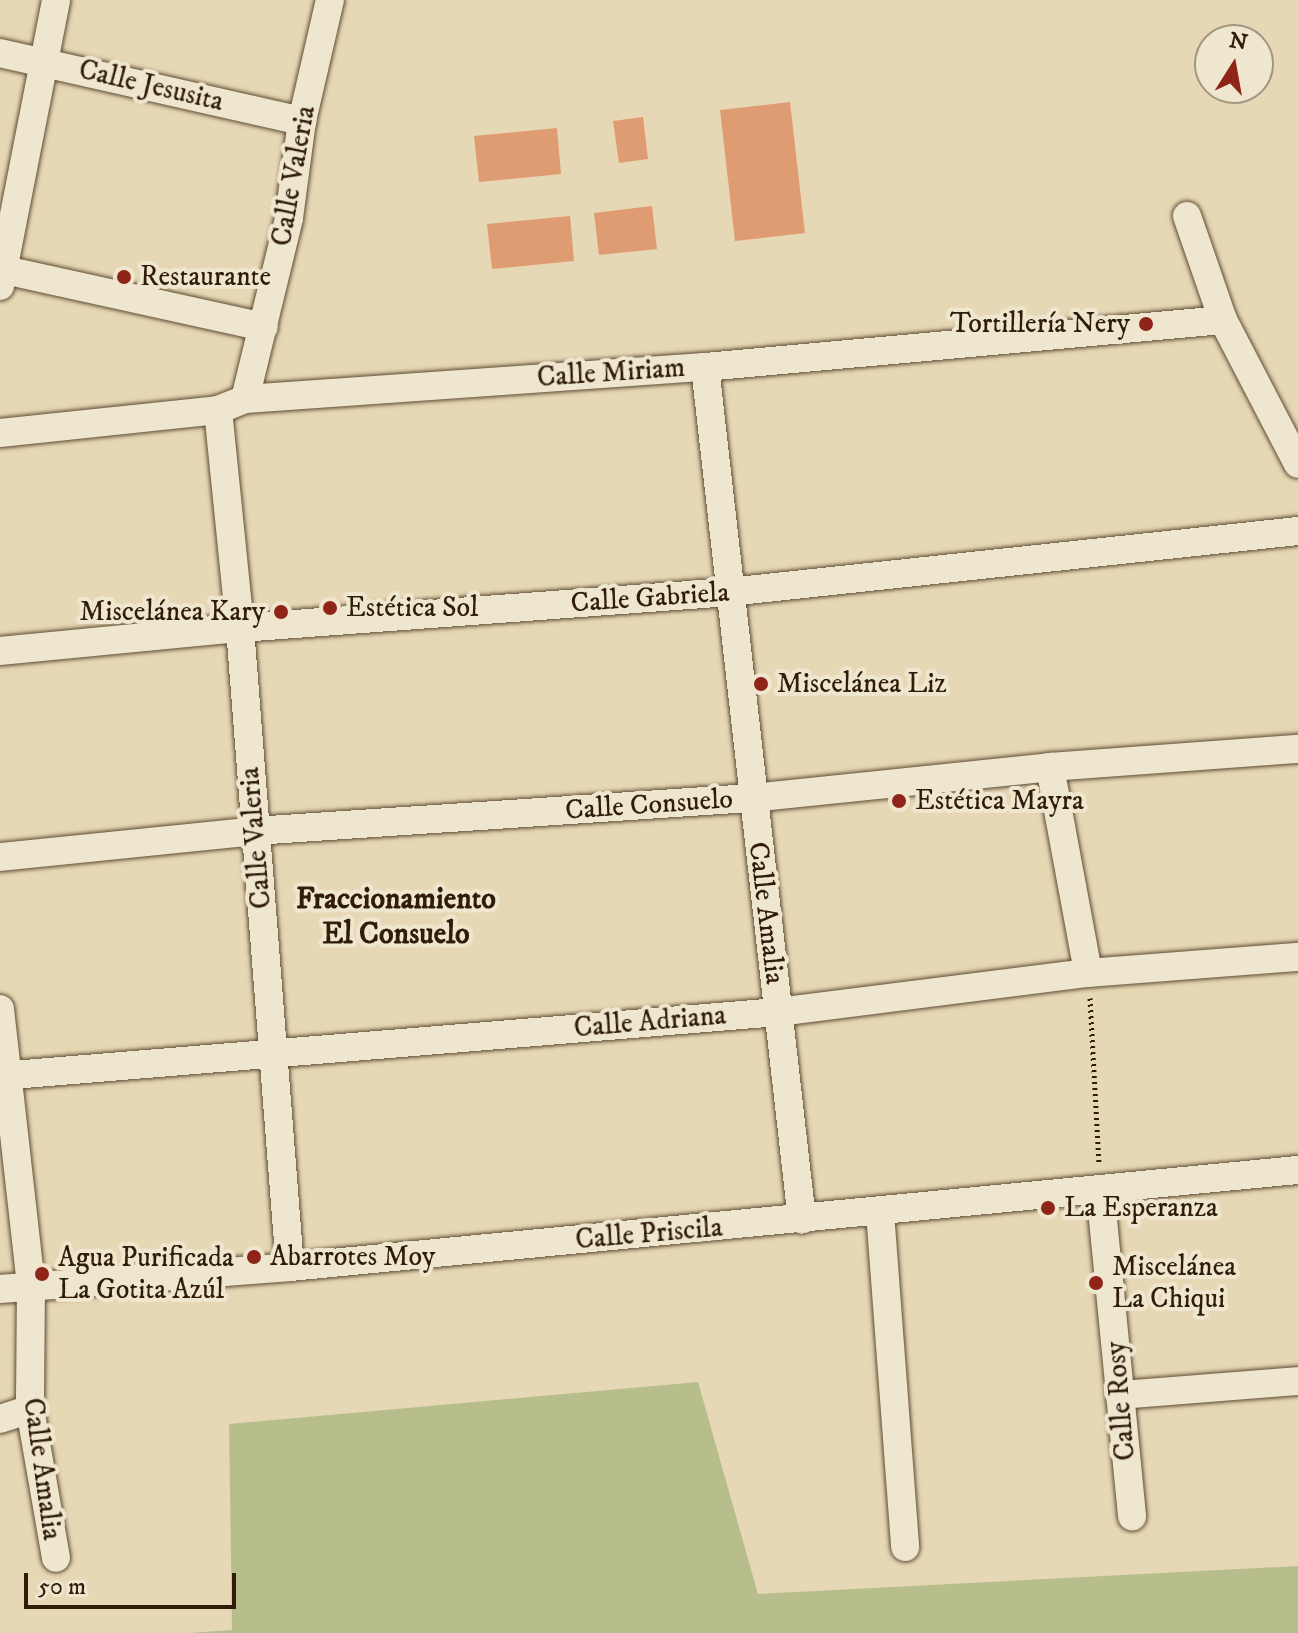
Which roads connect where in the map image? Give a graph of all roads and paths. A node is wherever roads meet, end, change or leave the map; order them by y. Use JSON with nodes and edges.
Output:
{"nodes":[{"id":1,"x":56,"y":0,"type":"edge"},
{"id":2,"x":330,"y":0,"type":"edge"},
{"id":3,"x":0,"y":53,"type":"edge"},
{"id":4,"x":42,"y":62,"type":"junction"},
{"id":5,"x":302,"y":121,"type":"junction"},
{"id":6,"x":1187,"y":216,"type":"dead end"},
{"id":7,"x":1,"y":275,"type":"edge"},
{"id":8,"x":1223,"y":320,"type":"junction"},
{"id":9,"x":264,"y":327,"type":"junction"},
{"id":10,"x":705,"y":367,"type":"junction"},
{"id":11,"x":245,"y":399,"type":"junction"},
{"id":12,"x":218,"y":410,"type":"junction"},
{"id":13,"x":0,"y":433,"type":"edge"},
{"id":14,"x":1298,"y":464,"type":"edge"},
{"id":15,"x":1298,"y":531,"type":"edge"},
{"id":16,"x":729,"y":592,"type":"junction"},
{"id":17,"x":240,"y":628,"type":"junction"},
{"id":18,"x":0,"y":651,"type":"edge"},
{"id":19,"x":1298,"y":749,"type":"edge"},
{"id":20,"x":1050,"y":767,"type":"junction"},
{"id":21,"x":752,"y":798,"type":"junction"},
{"id":22,"x":254,"y":831,"type":"junction"},
{"id":23,"x":0,"y":857,"type":"edge"},
{"id":24,"x":1298,"y":957,"type":"edge"},
{"id":25,"x":1088,"y":973,"type":"junction"},
{"id":26,"x":0,"y":1009,"type":"edge"},
{"id":27,"x":778,"y":1012,"type":"junction"},
{"id":28,"x":274,"y":1052,"type":"junction"},
{"id":29,"x":3,"y":1076,"type":"edge"},
{"id":30,"x":1298,"y":1170,"type":"edge"},
{"id":31,"x":1100,"y":1189,"type":"junction"},
{"id":32,"x":880,"y":1212,"type":"junction"},
{"id":33,"x":802,"y":1220,"type":"junction"},
{"id":34,"x":290,"y":1267,"type":"junction"},
{"id":35,"x":31,"y":1285,"type":"junction"},
{"id":36,"x":0,"y":1289,"type":"edge"},
{"id":37,"x":1298,"y":1381,"type":"edge"},
{"id":38,"x":1120,"y":1395,"type":"junction"},
{"id":39,"x":30,"y":1409,"type":"junction"},
{"id":40,"x":0,"y":1411,"type":"edge"},
{"id":41,"x":0,"y":1419,"type":"edge"},
{"id":42,"x":1132,"y":1516,"type":"dead end"},
{"id":43,"x":905,"y":1547,"type":"dead end"},
{"id":44,"x":56,"y":1558,"type":"dead end"}],
"edges":[{"from":1,"to":4,"type":"street"},
{"from":2,"to":5,"type":"street","name":"Calle Valeria"},
{"from":3,"to":4,"type":"street","name":"Calle Jesusita"},
{"from":4,"to":5,"type":"street","name":"Calle Jesusita"},
{"from":4,"to":7,"type":"street"},
{"from":5,"to":9,"type":"street","name":"Calle Valeria"},
{"from":6,"to":8,"type":"street"},
{"from":7,"to":9,"type":"street"},
{"from":8,"to":10,"type":"street","name":"Calle Miriam"},
{"from":8,"to":14,"type":"street"},
{"from":9,"to":11,"type":"street","name":"Calle Valeria"},
{"from":10,"to":11,"type":"street","name":"Calle Miriam"},
{"from":10,"to":16,"type":"street","name":"Calle Amalia"},
{"from":11,"to":12,"type":"street","name":"Calle Miriam"},
{"from":12,"to":13,"type":"street","name":"Calle Miriam"},
{"from":12,"to":17,"type":"street","name":"Calle Valeria"},
{"from":15,"to":16,"type":"street","name":"Calle Gabriela"},
{"from":16,"to":17,"type":"street","name":"Calle Gabriela"},
{"from":16,"to":21,"type":"street","name":"Calle Amalia"},
{"from":17,"to":18,"type":"street","name":"Calle Gabriela"},
{"from":17,"to":22,"type":"street","name":"Calle Valeria"},
{"from":19,"to":20,"type":"street","name":"Calle Consuelo"},
{"from":20,"to":21,"type":"street","name":"Calle Consuelo"},
{"from":20,"to":25,"type":"street"},
{"from":21,"to":22,"type":"street","name":"Calle Consuelo"},
{"from":21,"to":27,"type":"street","name":"Calle Amalia"},
{"from":22,"to":23,"type":"street","name":"Calle Consuelo"},
{"from":22,"to":28,"type":"street","name":"Calle Valeria"},
{"from":24,"to":25,"type":"street","name":"Calle Adriana"},
{"from":25,"to":27,"type":"street","name":"Calle Adriana"},
{"from":25,"to":31,"type":"path"},
{"from":26,"to":29,"type":"street","name":"Calle Amalia"},
{"from":27,"to":28,"type":"street","name":"Calle Adriana"},
{"from":27,"to":33,"type":"street","name":"Calle Amalia"},
{"from":28,"to":29,"type":"street","name":"Calle Adriana"},
{"from":28,"to":34,"type":"street","name":"Calle Valeria"},
{"from":29,"to":35,"type":"street","name":"Calle Amalia"},
{"from":30,"to":31,"type":"street","name":"Calle Priscila"},
{"from":31,"to":32,"type":"street","name":"Calle Priscila"},
{"from":31,"to":38,"type":"street","name":"Calle Rosy"},
{"from":32,"to":33,"type":"street","name":"Calle Priscila"},
{"from":32,"to":43,"type":"street"},
{"from":33,"to":34,"type":"street","name":"Calle Priscila"},
{"from":34,"to":35,"type":"street","name":"Calle Priscila"},
{"from":35,"to":36,"type":"street","name":"Calle Priscila"},
{"from":35,"to":39,"type":"street","name":"Calle Amalia"},
{"from":37,"to":38,"type":"street"},
{"from":38,"to":42,"type":"street","name":"Calle Rosy"},
{"from":39,"to":40,"type":"street"},
{"from":39,"to":41,"type":"street"},
{"from":39,"to":44,"type":"street","name":"Calle Amalia"}]}
